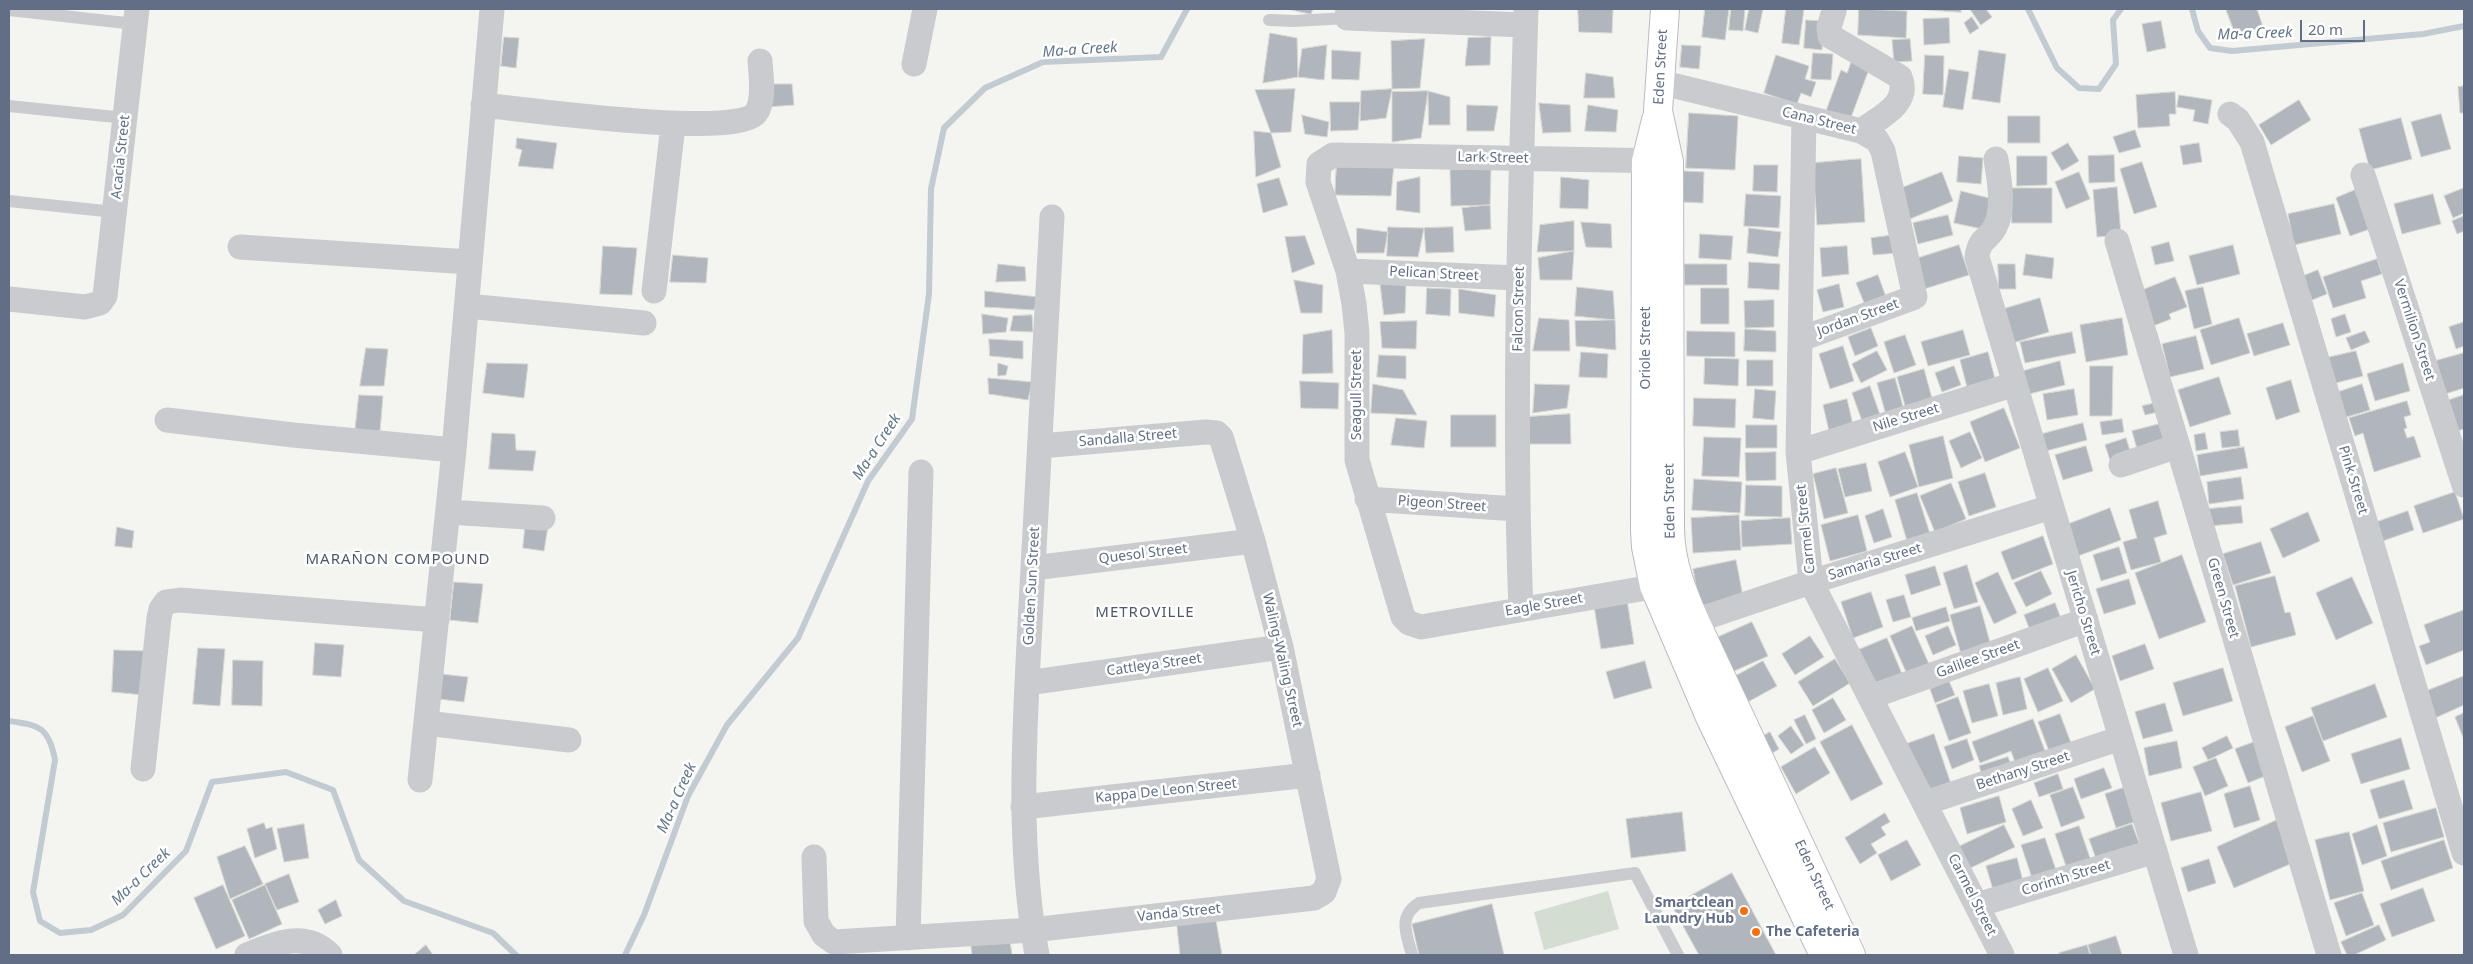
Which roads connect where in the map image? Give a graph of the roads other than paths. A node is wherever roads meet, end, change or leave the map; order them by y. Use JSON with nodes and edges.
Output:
{"nodes":[{"id":1,"x":492,"y":9,"type":"edge"},
{"id":2,"x":925,"y":9,"type":"edge"},
{"id":3,"x":1665,"y":9,"type":"edge"},
{"id":4,"x":9,"y":10,"type":"edge"},
{"id":5,"x":1834,"y":11,"type":"dead end"},
{"id":6,"x":1348,"y":13,"type":"edge"},
{"id":7,"x":136,"y":16,"type":"edge"},
{"id":8,"x":1526,"y":17,"type":"edge"},
{"id":9,"x":1269,"y":20,"type":"dead end"},
{"id":10,"x":760,"y":61,"type":"dead end"},
{"id":11,"x":914,"y":64,"type":"dead end"},
{"id":12,"x":1659,"y":82,"type":"junction"},
{"id":13,"x":483,"y":105,"type":"junction"},
{"id":14,"x":9,"y":106,"type":"edge"},
{"id":15,"x":2230,"y":114,"type":"dead end"},
{"id":16,"x":1804,"y":117,"type":"junction"},
{"id":17,"x":125,"y":118,"type":"junction"},
{"id":18,"x":673,"y":125,"type":"junction"},
{"id":19,"x":1861,"y":131,"type":"junction"},
{"id":20,"x":1522,"y":159,"type":"junction"},
{"id":21,"x":1996,"y":159,"type":"dead end"},
{"id":22,"x":1658,"y":161,"type":"junction"},
{"id":23,"x":1319,"y":164,"type":"joint"},
{"id":24,"x":2363,"y":175,"type":"dead end"},
{"id":25,"x":9,"y":201,"type":"edge"},
{"id":26,"x":115,"y":212,"type":"junction"},
{"id":27,"x":1052,"y":217,"type":"dead end"},
{"id":28,"x":2117,"y":240,"type":"dead end"},
{"id":29,"x":240,"y":247,"type":"dead end"},
{"id":30,"x":470,"y":262,"type":"junction"},
{"id":31,"x":1348,"y":270,"type":"junction"},
{"id":32,"x":1519,"y":278,"type":"junction"},
{"id":33,"x":654,"y":291,"type":"dead end"},
{"id":34,"x":1915,"y":297,"type":"joint"},
{"id":35,"x":9,"y":299,"type":"edge"},
{"id":36,"x":467,"y":306,"type":"junction"},
{"id":37,"x":644,"y":323,"type":"dead end"},
{"id":38,"x":1801,"y":339,"type":"junction"},
{"id":39,"x":2015,"y":384,"type":"junction"},
{"id":40,"x":167,"y":420,"type":"dead end"},
{"id":41,"x":1217,"y":433,"type":"joint"},
{"id":42,"x":1040,"y":446,"type":"junction"},
{"id":43,"x":2178,"y":446,"type":"junction"},
{"id":44,"x":454,"y":450,"type":"junction"},
{"id":45,"x":1798,"y":452,"type":"junction"},
{"id":46,"x":2120,"y":465,"type":"dead end"},
{"id":47,"x":921,"y":472,"type":"dead end"},
{"id":48,"x":2464,"y":485,"type":"edge"},
{"id":49,"x":1367,"y":499,"type":"junction"},
{"id":50,"x":2051,"y":507,"type":"junction"},
{"id":51,"x":1517,"y":509,"type":"junction"},
{"id":52,"x":448,"y":512,"type":"junction"},
{"id":53,"x":543,"y":518,"type":"dead end"},
{"id":54,"x":1253,"y":540,"type":"junction"},
{"id":55,"x":1033,"y":568,"type":"junction"},
{"id":56,"x":1811,"y":582,"type":"junction"},
{"id":57,"x":1666,"y":584,"type":"junction"},
{"id":58,"x":1521,"y":609,"type":"junction"},
{"id":59,"x":437,"y":620,"type":"junction"},
{"id":60,"x":2086,"y":620,"type":"junction"},
{"id":61,"x":1409,"y":623,"type":"joint"},
{"id":62,"x":1683,"y":625,"type":"junction"},
{"id":63,"x":1280,"y":647,"type":"junction"},
{"id":64,"x":1027,"y":683,"type":"junction"},
{"id":65,"x":1870,"y":697,"type":"junction"},
{"id":66,"x":426,"y":722,"type":"junction"},
{"id":67,"x":2121,"y":738,"type":"junction"},
{"id":68,"x":570,"y":740,"type":"dead end"},
{"id":69,"x":143,"y":769,"type":"dead end"},
{"id":70,"x":1308,"y":776,"type":"junction"},
{"id":71,"x":420,"y":780,"type":"dead end"},
{"id":72,"x":2456,"y":800,"type":"edge"},
{"id":73,"x":1925,"y":803,"type":"junction"},
{"id":74,"x":1023,"y":807,"type":"junction"},
{"id":75,"x":2155,"y":851,"type":"junction"},
{"id":76,"x":2464,"y":853,"type":"edge"},
{"id":77,"x":814,"y":857,"type":"dead end"},
{"id":78,"x":1324,"y":892,"type":"joint"},
{"id":79,"x":1977,"y":905,"type":"junction"},
{"id":80,"x":1032,"y":930,"type":"junction"},
{"id":81,"x":908,"y":938,"type":"junction"},
{"id":82,"x":320,"y":948,"type":"edge"},
{"id":83,"x":247,"y":955,"type":"edge"},
{"id":84,"x":1037,"y":955,"type":"edge"},
{"id":85,"x":1412,"y":955,"type":"edge"},
{"id":86,"x":1678,"y":955,"type":"edge"},
{"id":87,"x":1824,"y":955,"type":"edge"},
{"id":88,"x":1851,"y":955,"type":"edge"},
{"id":89,"x":2002,"y":955,"type":"edge"},
{"id":90,"x":2186,"y":955,"type":"edge"},
{"id":91,"x":2329,"y":955,"type":"edge"}],
"edges":[{"from":1,"to":13,"type":"street"},
{"from":2,"to":11,"type":"street"},
{"from":3,"to":12,"type":"main road","name":"Eden Street"},
{"from":4,"to":7,"type":"lane"},
{"from":5,"to":19,"type":"street"},
{"from":6,"to":8,"type":"street"},
{"from":6,"to":9,"type":"lane"},
{"from":7,"to":17,"type":"street","name":"Acacia Street"},
{"from":8,"to":20,"type":"street","name":"Falcon Street"},
{"from":10,"to":18,"type":"street"},
{"from":12,"to":16,"type":"street","name":"Cana Street"},
{"from":12,"to":22,"type":"main road","name":"Eden Street"},
{"from":13,"to":18,"type":"street"},
{"from":13,"to":30,"type":"street"},
{"from":14,"to":17,"type":"lane"},
{"from":15,"to":72,"type":"street","name":"Pink Street"},
{"from":16,"to":19,"type":"street","name":"Cana Street"},
{"from":16,"to":38,"type":"street","name":"Carmel Street"},
{"from":17,"to":26,"type":"street","name":"Acacia Street"},
{"from":18,"to":33,"type":"street"},
{"from":19,"to":34,"type":"street","name":"Cana Street"},
{"from":20,"to":22,"type":"street","name":"Lark Street"},
{"from":20,"to":23,"type":"street","name":"Lark Street"},
{"from":20,"to":32,"type":"street","name":"Falcon Street"},
{"from":21,"to":39,"type":"street","name":"Jericho Street"},
{"from":22,"to":57,"type":"main road","name":"Eden Street"},
{"from":23,"to":31,"type":"street","name":"Seagull Street"},
{"from":24,"to":48,"type":"street","name":"Vermilion Street"},
{"from":25,"to":26,"type":"lane"},
{"from":26,"to":35,"type":"street","name":"Acacia Street"},
{"from":27,"to":42,"type":"street","name":"Golden Sun Street"},
{"from":28,"to":43,"type":"street","name":"Green Street"},
{"from":29,"to":30,"type":"street"},
{"from":30,"to":36,"type":"street"},
{"from":31,"to":32,"type":"street","name":"Pelican Street"},
{"from":31,"to":49,"type":"street","name":"Seagull Street"},
{"from":32,"to":51,"type":"street","name":"Falcon Street"},
{"from":34,"to":38,"type":"street","name":"Jordan Street"},
{"from":36,"to":37,"type":"street"},
{"from":36,"to":44,"type":"street"},
{"from":38,"to":45,"type":"street","name":"Carmel Street"},
{"from":39,"to":45,"type":"street","name":"Nile Street"},
{"from":39,"to":50,"type":"street","name":"Jericho Street"},
{"from":40,"to":44,"type":"street"},
{"from":41,"to":42,"type":"street","name":"Sandalla Street"},
{"from":41,"to":54,"type":"street","name":"Waling-Waling Street"},
{"from":42,"to":55,"type":"street","name":"Golden Sun Street"},
{"from":43,"to":46,"type":"street"},
{"from":43,"to":91,"type":"street","name":"Green Street"},
{"from":44,"to":52,"type":"street"},
{"from":45,"to":56,"type":"street","name":"Carmel Street"},
{"from":47,"to":81,"type":"street"},
{"from":49,"to":51,"type":"street","name":"Pigeon Street"},
{"from":49,"to":61,"type":"street","name":"Seagull Street"},
{"from":50,"to":56,"type":"street","name":"Samaria Street"},
{"from":50,"to":60,"type":"street","name":"Jericho Street"},
{"from":51,"to":58,"type":"street","name":"Falcon Street"},
{"from":52,"to":53,"type":"street"},
{"from":52,"to":59,"type":"street"},
{"from":54,"to":55,"type":"street","name":"Quesol Street"},
{"from":54,"to":63,"type":"street","name":"Waling-Waling Street"},
{"from":55,"to":64,"type":"street","name":"Golden Sun Street"},
{"from":56,"to":62,"type":"street","name":"Samaria Street"},
{"from":56,"to":65,"type":"street","name":"Carmel Street"},
{"from":57,"to":58,"type":"street","name":"Eagle Street"},
{"from":57,"to":62,"type":"main road","name":"Eden Street"},
{"from":58,"to":61,"type":"street","name":"Eagle Street"},
{"from":59,"to":66,"type":"street"},
{"from":59,"to":69,"type":"street"},
{"from":60,"to":65,"type":"street","name":"Galilee Street"},
{"from":60,"to":67,"type":"street","name":"Jericho Street"},
{"from":62,"to":87,"type":"main road","name":"Eden Street"},
{"from":62,"to":88,"type":"main road","name":"Eden Street"},
{"from":63,"to":64,"type":"street","name":"Cattleya Street"},
{"from":63,"to":70,"type":"street","name":"Waling-Waling Street"},
{"from":64,"to":74,"type":"street","name":"Golden Sun Street"},
{"from":65,"to":73,"type":"street","name":"Carmel Street"},
{"from":66,"to":68,"type":"street"},
{"from":66,"to":71,"type":"street"},
{"from":67,"to":73,"type":"street","name":"Bethany Street"},
{"from":67,"to":75,"type":"street","name":"Jericho Street"},
{"from":70,"to":74,"type":"street","name":"Kappa De Leon Street"},
{"from":70,"to":78,"type":"street","name":"Waling-Waling Street"},
{"from":72,"to":76,"type":"street","name":"Pink Street"},
{"from":73,"to":79,"type":"street","name":"Carmel Street"},
{"from":74,"to":80,"type":"street","name":"Golden Sun Street"},
{"from":75,"to":79,"type":"street","name":"Corinth Street"},
{"from":75,"to":90,"type":"street","name":"Jericho Street"},
{"from":77,"to":81,"type":"street","name":"Vanda Street"},
{"from":78,"to":80,"type":"street","name":"Vanda Street"},
{"from":79,"to":89,"type":"street","name":"Carmel Street"},
{"from":80,"to":81,"type":"street","name":"Vanda Street"},
{"from":80,"to":84,"type":"street","name":"Golden Sun Street"},
{"from":82,"to":83,"type":"street"},
{"from":85,"to":86,"type":"lane"}]}
